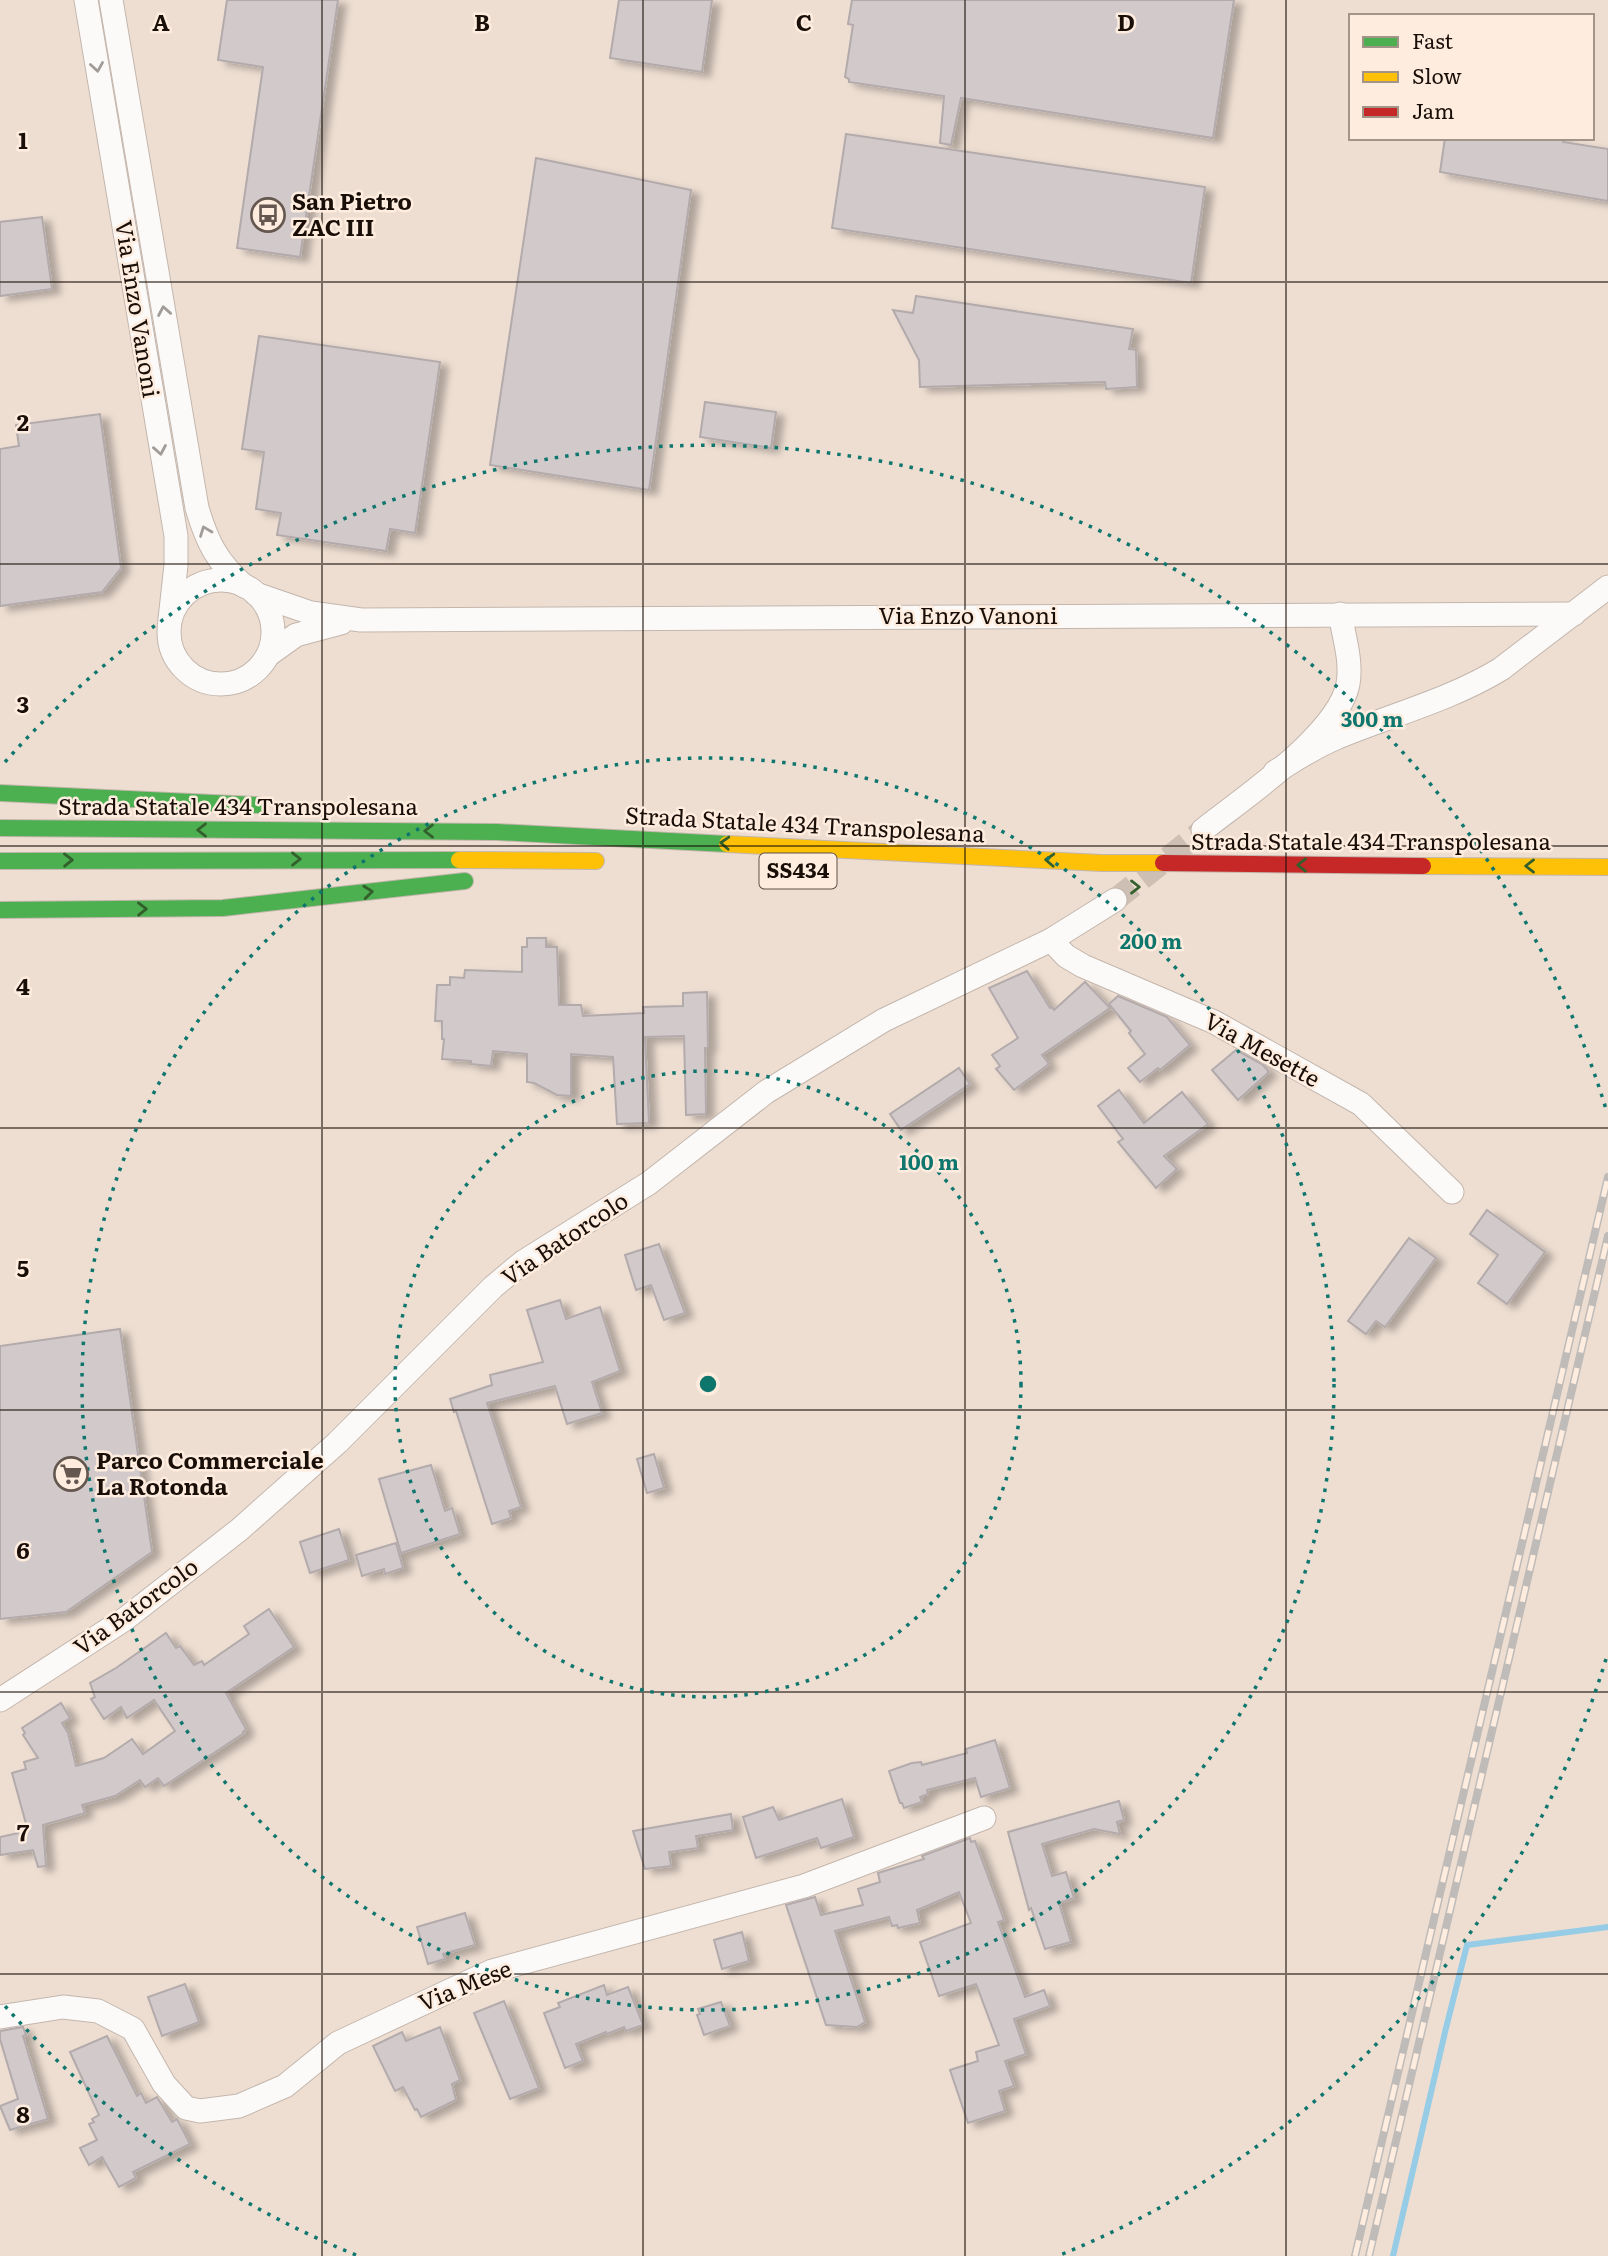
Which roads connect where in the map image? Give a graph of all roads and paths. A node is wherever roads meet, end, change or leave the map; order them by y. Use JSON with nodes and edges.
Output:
{"nodes":[{"id":1,"x":86,"y":0,"type":"edge"},
{"id":2,"x":111,"y":0,"type":"edge"},
{"id":3,"x":1608,"y":587,"type":"edge"},
{"id":4,"x":250,"y":590,"type":"junction"},
{"id":5,"x":1340,"y":614,"type":"junction"},
{"id":6,"x":1574,"y":614,"type":"junction"},
{"id":7,"x":170,"y":619,"type":"junction"},
{"id":8,"x":361,"y":620,"type":"junction"},
{"id":9,"x":268,"y":655,"type":"junction"},
{"id":10,"x":1275,"y":772,"type":"junction"},
{"id":11,"x":0,"y":793,"type":"edge"},
{"id":12,"x":276,"y":806,"type":"dead end"},
{"id":13,"x":470,"y":816,"type":"dead end"},
{"id":14,"x":0,"y":828,"type":"edge"},
{"id":15,"x":1203,"y":830,"type":"tunnel mouth"},
{"id":16,"x":498,"y":832,"type":"junction"},
{"id":17,"x":0,"y":861,"type":"edge"},
{"id":18,"x":1603,"y":867,"type":"edge"},
{"id":19,"x":509,"y":877,"type":"dead end"},
{"id":20,"x":482,"y":879,"type":"dead end"},
{"id":21,"x":1114,"y":891,"type":"tunnel mouth"},
{"id":22,"x":0,"y":911,"type":"edge"},
{"id":23,"x":1052,"y":940,"type":"junction"},
{"id":24,"x":1452,"y":1192,"type":"dead end"},
{"id":25,"x":0,"y":1700,"type":"edge"},
{"id":26,"x":984,"y":1818,"type":"dead end"},
{"id":27,"x":0,"y":2017,"type":"edge"}],
"edges":[{"from":1,"to":7,"type":"street","name":"Via Enzo Vanoni","one_way":true},
{"from":4,"to":2,"type":"street","name":"Via Enzo Vanoni","one_way":true},
{"from":3,"to":6,"type":"street"},
{"from":4,"to":7,"type":"street","name":"Via Enzo Vanoni"},
{"from":4,"to":8,"type":"street","name":"Via Enzo Vanoni"},
{"from":4,"to":9,"type":"street","name":"Via Enzo Vanoni"},
{"from":5,"to":6,"type":"street","name":"Via Enzo Vanoni"},
{"from":5,"to":8,"type":"street","name":"Via Enzo Vanoni"},
{"from":5,"to":10,"type":"street"},
{"from":6,"to":10,"type":"street"},
{"from":7,"to":9,"type":"street","name":"Via Enzo Vanoni"},
{"from":8,"to":9,"type":"street","name":"Via Enzo Vanoni"},
{"from":10,"to":15,"type":"street"},
{"from":11,"to":12,"type":"highway"},
{"from":13,"to":16,"type":"highway"},
{"from":16,"to":14,"type":"highway","name":"Strada Statale 434 Transpolesana","number":"SS434","one_way":true},
{"from":18,"to":16,"type":"highway","name":"Strada Statale 434 Transpolesana","number":"SS434","one_way":true},
{"from":17,"to":19,"type":"highway","name":"Strada Statale 434 Transpolesana","one_way":true},
{"from":22,"to":20,"type":"highway","one_way":true},
{"from":21,"to":23,"type":"street","name":"Via Batorcolo"},
{"from":23,"to":24,"type":"street","name":"Via Mesette"},
{"from":23,"to":25,"type":"street","name":"Via Batorcolo"},
{"from":26,"to":27,"type":"street","name":"Via Mese"}]}
